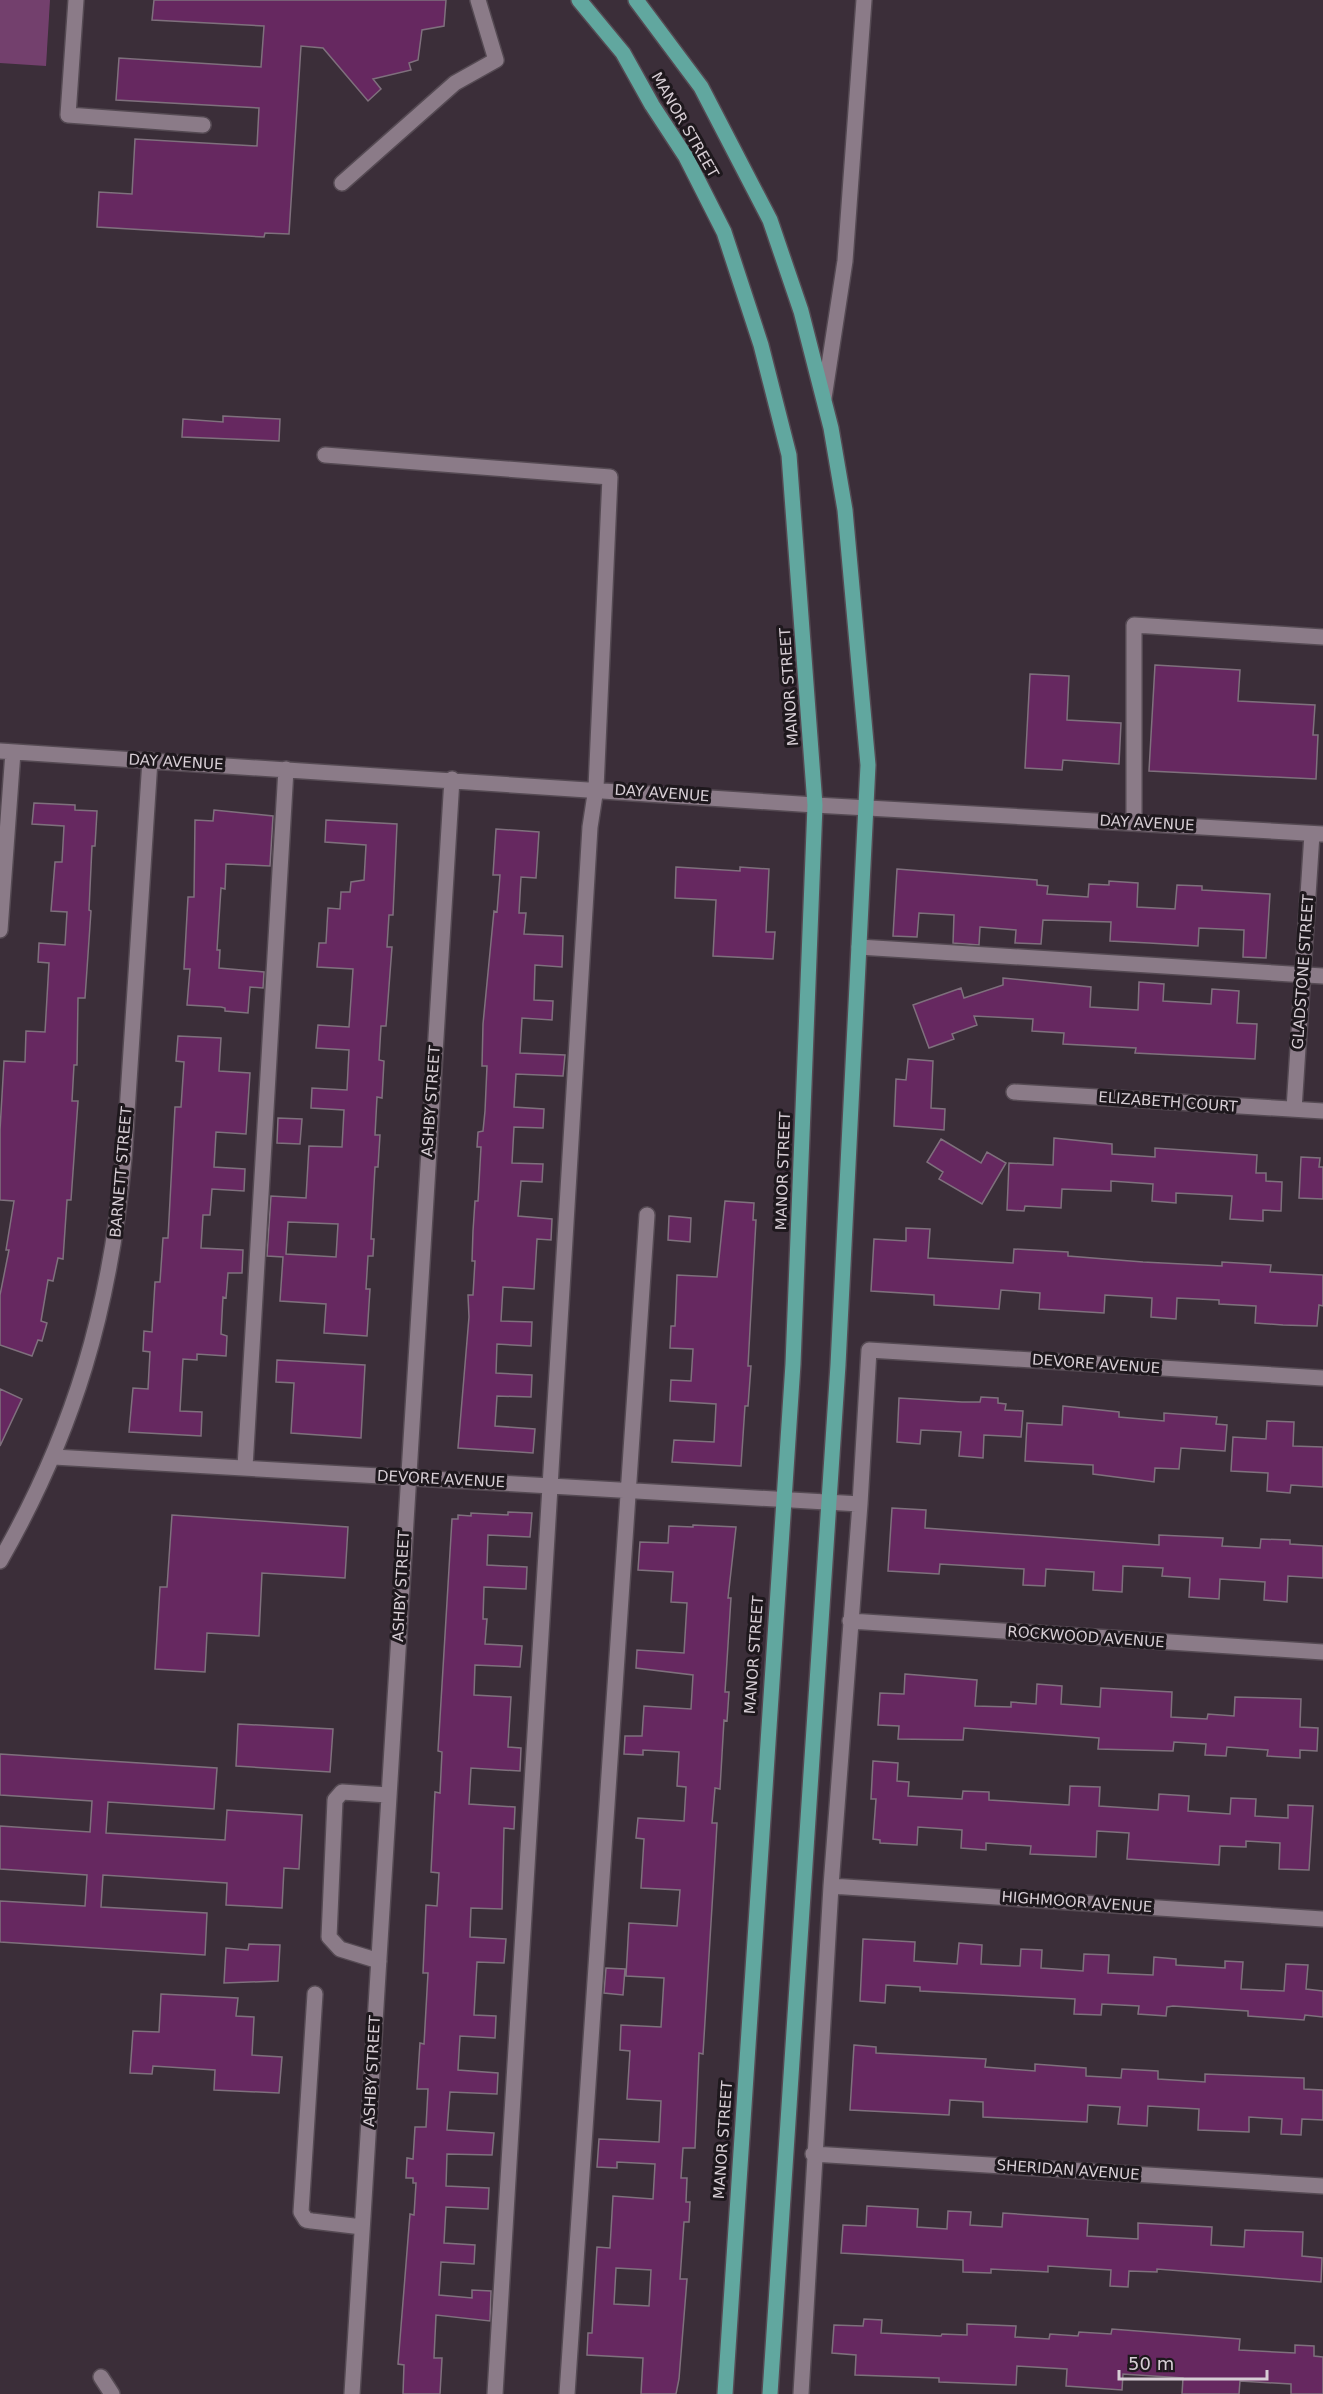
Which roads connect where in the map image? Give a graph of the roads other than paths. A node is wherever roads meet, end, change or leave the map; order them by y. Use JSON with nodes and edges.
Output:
{"nodes":[{"id":1,"x":76,"y":0,"type":"edge"},
{"id":2,"x":478,"y":0,"type":"edge"},
{"id":3,"x":579,"y":0,"type":"edge"},
{"id":4,"x":636,"y":0,"type":"edge"},
{"id":5,"x":864,"y":0,"type":"edge"},
{"id":6,"x":203,"y":125,"type":"dead end"},
{"id":7,"x":342,"y":183,"type":"dead end"},
{"id":8,"x":824,"y":398,"type":"junction"},
{"id":9,"x":325,"y":455,"type":"dead end"},
{"id":10,"x":1323,"y":637,"type":"edge"},
{"id":11,"x":6,"y":751,"type":"edge"},
{"id":12,"x":150,"y":760,"type":"junction"},
{"id":13,"x":286,"y":769,"type":"junction"},
{"id":14,"x":452,"y":779,"type":"junction"},
{"id":15,"x":596,"y":788,"type":"junction"},
{"id":16,"x":815,"y":805,"type":"junction"},
{"id":17,"x":866,"y":807,"type":"junction"},
{"id":18,"x":1134,"y":822,"type":"junction"},
{"id":19,"x":1318,"y":834,"type":"edge"},
{"id":20,"x":0,"y":930,"type":"edge"},
{"id":21,"x":859,"y":947,"type":"junction"},
{"id":22,"x":1303,"y":975,"type":"junction"},
{"id":23,"x":1323,"y":976,"type":"edge"},
{"id":24,"x":1014,"y":1092,"type":"dead end"},
{"id":25,"x":1294,"y":1109,"type":"junction"},
{"id":26,"x":1323,"y":1111,"type":"edge"},
{"id":27,"x":647,"y":1215,"type":"dead end"},
{"id":28,"x":1323,"y":1378,"type":"edge"},
{"id":29,"x":54,"y":1457,"type":"junction"},
{"id":30,"x":245,"y":1467,"type":"junction"},
{"id":31,"x":408,"y":1476,"type":"junction"},
{"id":32,"x":550,"y":1485,"type":"junction"},
{"id":33,"x":630,"y":1490,"type":"junction"},
{"id":34,"x":782,"y":1499,"type":"junction"},
{"id":35,"x":829,"y":1502,"type":"junction"},
{"id":36,"x":860,"y":1504,"type":"junction"},
{"id":37,"x":0,"y":1561,"type":"edge"},
{"id":38,"x":850,"y":1621,"type":"junction"},
{"id":39,"x":1323,"y":1652,"type":"edge"},
{"id":40,"x":388,"y":1795,"type":"junction"},
{"id":41,"x":831,"y":1886,"type":"junction"},
{"id":42,"x":1323,"y":1919,"type":"edge"},
{"id":43,"x":378,"y":1960,"type":"junction"},
{"id":44,"x":315,"y":1994,"type":"dead end"},
{"id":45,"x":813,"y":2154,"type":"junction"},
{"id":46,"x":1323,"y":2186,"type":"edge"},
{"id":47,"x":362,"y":2227,"type":"junction"},
{"id":48,"x":101,"y":2377,"type":"dead end"},
{"id":49,"x":112,"y":2394,"type":"edge"},
{"id":50,"x":352,"y":2394,"type":"edge"},
{"id":51,"x":495,"y":2394,"type":"edge"},
{"id":52,"x":567,"y":2394,"type":"edge"},
{"id":53,"x":725,"y":2394,"type":"edge"},
{"id":54,"x":770,"y":2394,"type":"edge"},
{"id":55,"x":801,"y":2394,"type":"edge"}],
"edges":[{"from":1,"to":6,"type":"street"},
{"from":2,"to":7,"type":"street"},
{"from":3,"to":16,"type":"main road","name":"MANOR STREET"},
{"from":4,"to":8,"type":"main road","name":"MANOR STREET"},
{"from":5,"to":8,"type":"street"},
{"from":8,"to":17,"type":"main road","name":"MANOR STREET"},
{"from":9,"to":15,"type":"street"},
{"from":10,"to":18,"type":"street"},
{"from":11,"to":12,"type":"street","name":"DAY AVENUE"},
{"from":11,"to":20,"type":"street"},
{"from":12,"to":13,"type":"street","name":"DAY AVENUE"},
{"from":12,"to":29,"type":"street","name":"BARNETT STREET"},
{"from":13,"to":14,"type":"street","name":"DAY AVENUE"},
{"from":13,"to":30,"type":"street"},
{"from":14,"to":15,"type":"street","name":"DAY AVENUE"},
{"from":14,"to":31,"type":"street","name":"ASHBY STREET"},
{"from":15,"to":16,"type":"street","name":"DAY AVENUE"},
{"from":15,"to":32,"type":"street"},
{"from":16,"to":17,"type":"street","name":"DAY AVENUE"},
{"from":16,"to":34,"type":"main road","name":"MANOR STREET"},
{"from":17,"to":18,"type":"street","name":"DAY AVENUE"},
{"from":17,"to":21,"type":"main road","name":"MANOR STREET"},
{"from":18,"to":19,"type":"street","name":"DAY AVENUE"},
{"from":19,"to":22,"type":"street","name":"GLADSTONE STREET"},
{"from":21,"to":22,"type":"street"},
{"from":21,"to":35,"type":"main road","name":"MANOR STREET"},
{"from":22,"to":23,"type":"street"},
{"from":22,"to":25,"type":"street","name":"GLADSTONE STREET"},
{"from":24,"to":25,"type":"street","name":"ELIZABETH COURT"},
{"from":25,"to":26,"type":"street","name":"ELIZABETH COURT"},
{"from":27,"to":33,"type":"street"},
{"from":28,"to":36,"type":"street","name":"DEVORE AVENUE"},
{"from":29,"to":30,"type":"street","name":"DEVORE AVENUE"},
{"from":29,"to":37,"type":"street","name":"BARNETT STREET"},
{"from":30,"to":31,"type":"street","name":"DEVORE AVENUE"},
{"from":31,"to":32,"type":"street","name":"DEVORE AVENUE"},
{"from":31,"to":40,"type":"street","name":"ASHBY STREET"},
{"from":32,"to":33,"type":"street","name":"DEVORE AVENUE"},
{"from":32,"to":51,"type":"street"},
{"from":33,"to":34,"type":"street","name":"DEVORE AVENUE"},
{"from":33,"to":52,"type":"street"},
{"from":34,"to":35,"type":"street","name":"DEVORE AVENUE"},
{"from":34,"to":53,"type":"main road","name":"MANOR STREET"},
{"from":35,"to":36,"type":"street","name":"DEVORE AVENUE"},
{"from":35,"to":54,"type":"main road","name":"MANOR STREET"},
{"from":36,"to":38,"type":"street"},
{"from":38,"to":39,"type":"street","name":"ROCKWOOD AVENUE"},
{"from":38,"to":41,"type":"street"},
{"from":40,"to":43,"type":"street","name":"ASHBY STREET"},
{"from":40,"to":43,"type":"street"},
{"from":41,"to":42,"type":"street","name":"HIGHMOOR AVENUE"},
{"from":41,"to":45,"type":"street"},
{"from":43,"to":47,"type":"street","name":"ASHBY STREET"},
{"from":44,"to":47,"type":"street"},
{"from":45,"to":46,"type":"street","name":"SHERIDAN AVENUE"},
{"from":45,"to":55,"type":"street"},
{"from":47,"to":50,"type":"street","name":"ASHBY STREET"},
{"from":48,"to":49,"type":"street"}]}
